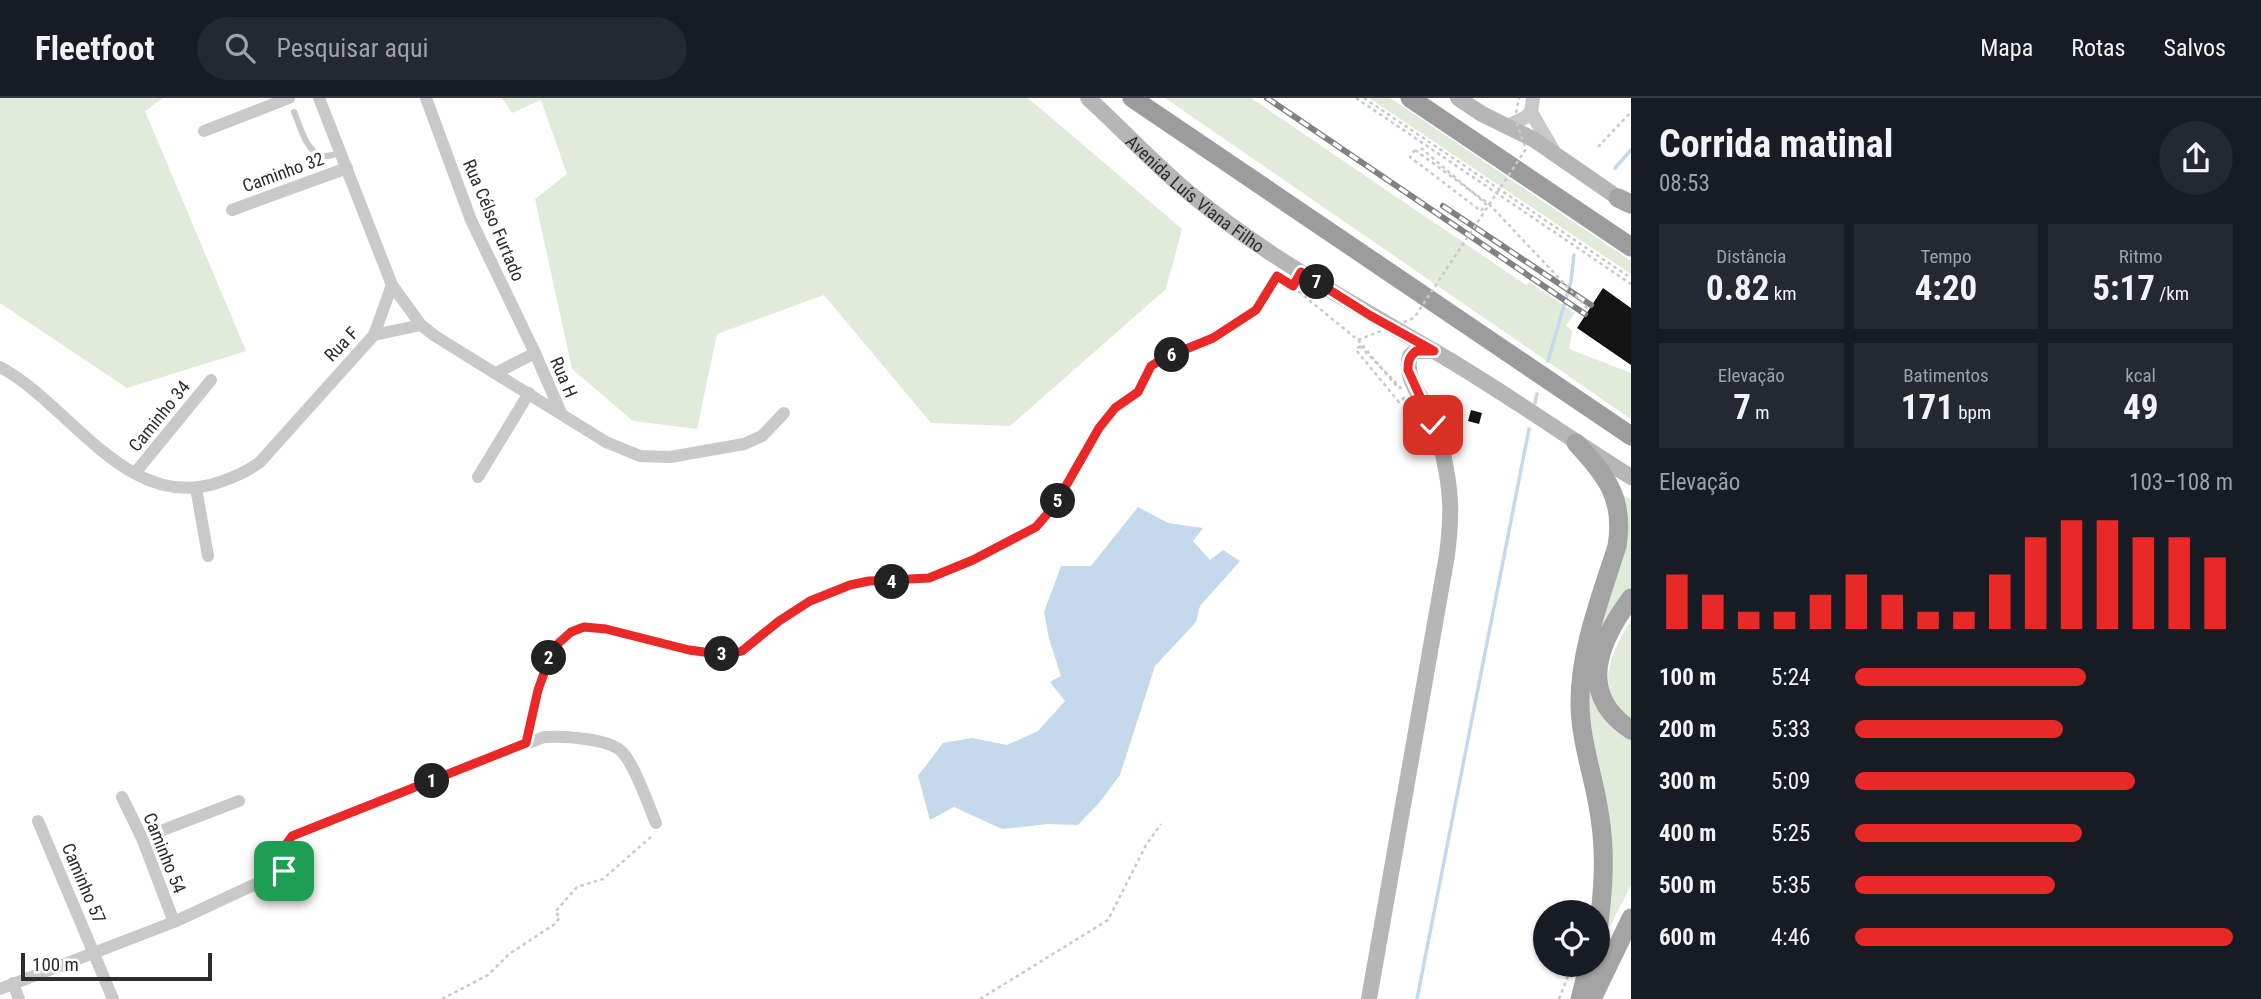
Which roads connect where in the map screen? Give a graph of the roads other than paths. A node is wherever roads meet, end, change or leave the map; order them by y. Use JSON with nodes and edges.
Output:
{"nodes":[{"id":1,"x":289,"y":98,"type":"edge"},
{"id":2,"x":319,"y":98,"type":"edge"},
{"id":3,"x":426,"y":98,"type":"edge"},
{"id":4,"x":1088,"y":98,"type":"edge"},
{"id":5,"x":1132,"y":98,"type":"edge"},
{"id":6,"x":1410,"y":98,"type":"edge"},
{"id":7,"x":1458,"y":98,"type":"edge"},
{"id":8,"x":1520,"y":98,"type":"edge"},
{"id":9,"x":1533,"y":103,"type":"edge"},
{"id":10,"x":294,"y":112,"type":"dead end"},
{"id":11,"x":1508,"y":125,"type":"junction"},
{"id":12,"x":204,"y":131,"type":"dead end"},
{"id":13,"x":341,"y":153,"type":"junction"},
{"id":14,"x":1556,"y":155,"type":"junction"},
{"id":15,"x":347,"y":168,"type":"junction"},
{"id":16,"x":1627,"y":203,"type":"edge"},
{"id":17,"x":232,"y":209,"type":"dead end"},
{"id":18,"x":1631,"y":247,"type":"edge"},
{"id":19,"x":392,"y":285,"type":"junction"},
{"id":20,"x":421,"y":325,"type":"junction"},
{"id":21,"x":374,"y":335,"type":"junction"},
{"id":22,"x":1434,"y":351,"type":"junction"},
{"id":23,"x":536,"y":353,"type":"junction"},
{"id":24,"x":0,"y":367,"type":"edge"},
{"id":25,"x":496,"y":373,"type":"junction"},
{"id":26,"x":211,"y":380,"type":"dead end"},
{"id":27,"x":530,"y":393,"type":"junction"},
{"id":28,"x":784,"y":413,"type":"dead end"},
{"id":29,"x":561,"y":414,"type":"junction"},
{"id":30,"x":1631,"y":436,"type":"edge"},
{"id":31,"x":1574,"y":441,"type":"junction"},
{"id":32,"x":135,"y":473,"type":"junction"},
{"id":33,"x":478,"y":477,"type":"dead end"},
{"id":34,"x":1631,"y":477,"type":"edge"},
{"id":35,"x":196,"y":488,"type":"junction"},
{"id":36,"x":208,"y":556,"type":"dead end"},
{"id":37,"x":1631,"y":598,"type":"edge"},
{"id":38,"x":1631,"y":730,"type":"edge"},
{"id":39,"x":122,"y":797,"type":"dead end"},
{"id":40,"x":239,"y":801,"type":"dead end"},
{"id":41,"x":38,"y":821,"type":"dead end"},
{"id":42,"x":656,"y":823,"type":"road end"},
{"id":43,"x":142,"y":838,"type":"junction"},
{"id":44,"x":1602,"y":900,"type":"edge"},
{"id":45,"x":1631,"y":918,"type":"edge"},
{"id":46,"x":174,"y":922,"type":"junction"},
{"id":47,"x":94,"y":951,"type":"junction"},
{"id":48,"x":1586,"y":977,"type":"edge"},
{"id":49,"x":13,"y":983,"type":"junction"},
{"id":50,"x":0,"y":989,"type":"edge"},
{"id":51,"x":19,"y":999,"type":"edge"},
{"id":52,"x":113,"y":999,"type":"edge"},
{"id":53,"x":1369,"y":999,"type":"edge"},
{"id":54,"x":1580,"y":999,"type":"edge"},
{"id":55,"x":1592,"y":999,"type":"edge"}],
"edges":[{"from":1,"to":12,"type":"street"},
{"from":2,"to":13,"type":"street"},
{"from":3,"to":23,"type":"street","name":"Rua Célso Furtado"},
{"from":4,"to":22,"type":"main road","name":"Avenida Luís Viana Filho"},
{"from":5,"to":30,"type":"highway","name":"Avenida Luís Viana Filho"},
{"from":6,"to":18,"type":"highway"},
{"from":7,"to":11,"type":"main road"},
{"from":8,"to":9,"type":"street"},
{"from":9,"to":11,"type":"street"},
{"from":9,"to":14,"type":"street"},
{"from":10,"to":13,"type":"lane"},
{"from":11,"to":14,"type":"main road"},
{"from":13,"to":15,"type":"street"},
{"from":14,"to":16,"type":"main road"},
{"from":15,"to":17,"type":"street","name":"Caminho 32"},
{"from":15,"to":19,"type":"street"},
{"from":19,"to":20,"type":"street"},
{"from":19,"to":21,"type":"street"},
{"from":20,"to":21,"type":"street","name":"Rua F"},
{"from":20,"to":25,"type":"street"},
{"from":21,"to":35,"type":"street","name":"Rua F"},
{"from":22,"to":31,"type":"main road","name":"Avenida Luís Viana Filho"},
{"from":22,"to":53,"type":"main road"},
{"from":23,"to":25,"type":"street"},
{"from":23,"to":29,"type":"street","name":"Rua H"},
{"from":24,"to":32,"type":"street","name":"Rua F"},
{"from":25,"to":27,"type":"street"},
{"from":26,"to":32,"type":"street","name":"Caminho 34"},
{"from":27,"to":29,"type":"street"},
{"from":27,"to":33,"type":"street"},
{"from":28,"to":29,"type":"street"},
{"from":31,"to":34,"type":"main road","name":"Avenida Luís Viana Filho"},
{"from":31,"to":44,"type":"main road"},
{"from":32,"to":35,"type":"street","name":"Rua F"},
{"from":35,"to":36,"type":"street"},
{"from":37,"to":38,"type":"main road"},
{"from":39,"to":43,"type":"street","name":"Caminho 54"},
{"from":40,"to":43,"type":"street"},
{"from":41,"to":47,"type":"street","name":"Caminho 57"},
{"from":42,"to":46,"type":"street"},
{"from":43,"to":46,"type":"street","name":"Caminho 54"},
{"from":45,"to":55,"type":"main road"},
{"from":46,"to":47,"type":"street"},
{"from":47,"to":49,"type":"street"},
{"from":47,"to":52,"type":"street","name":"Caminho 57"},
{"from":48,"to":54,"type":"main road"},
{"from":49,"to":50,"type":"street"},
{"from":49,"to":51,"type":"street"}]}
